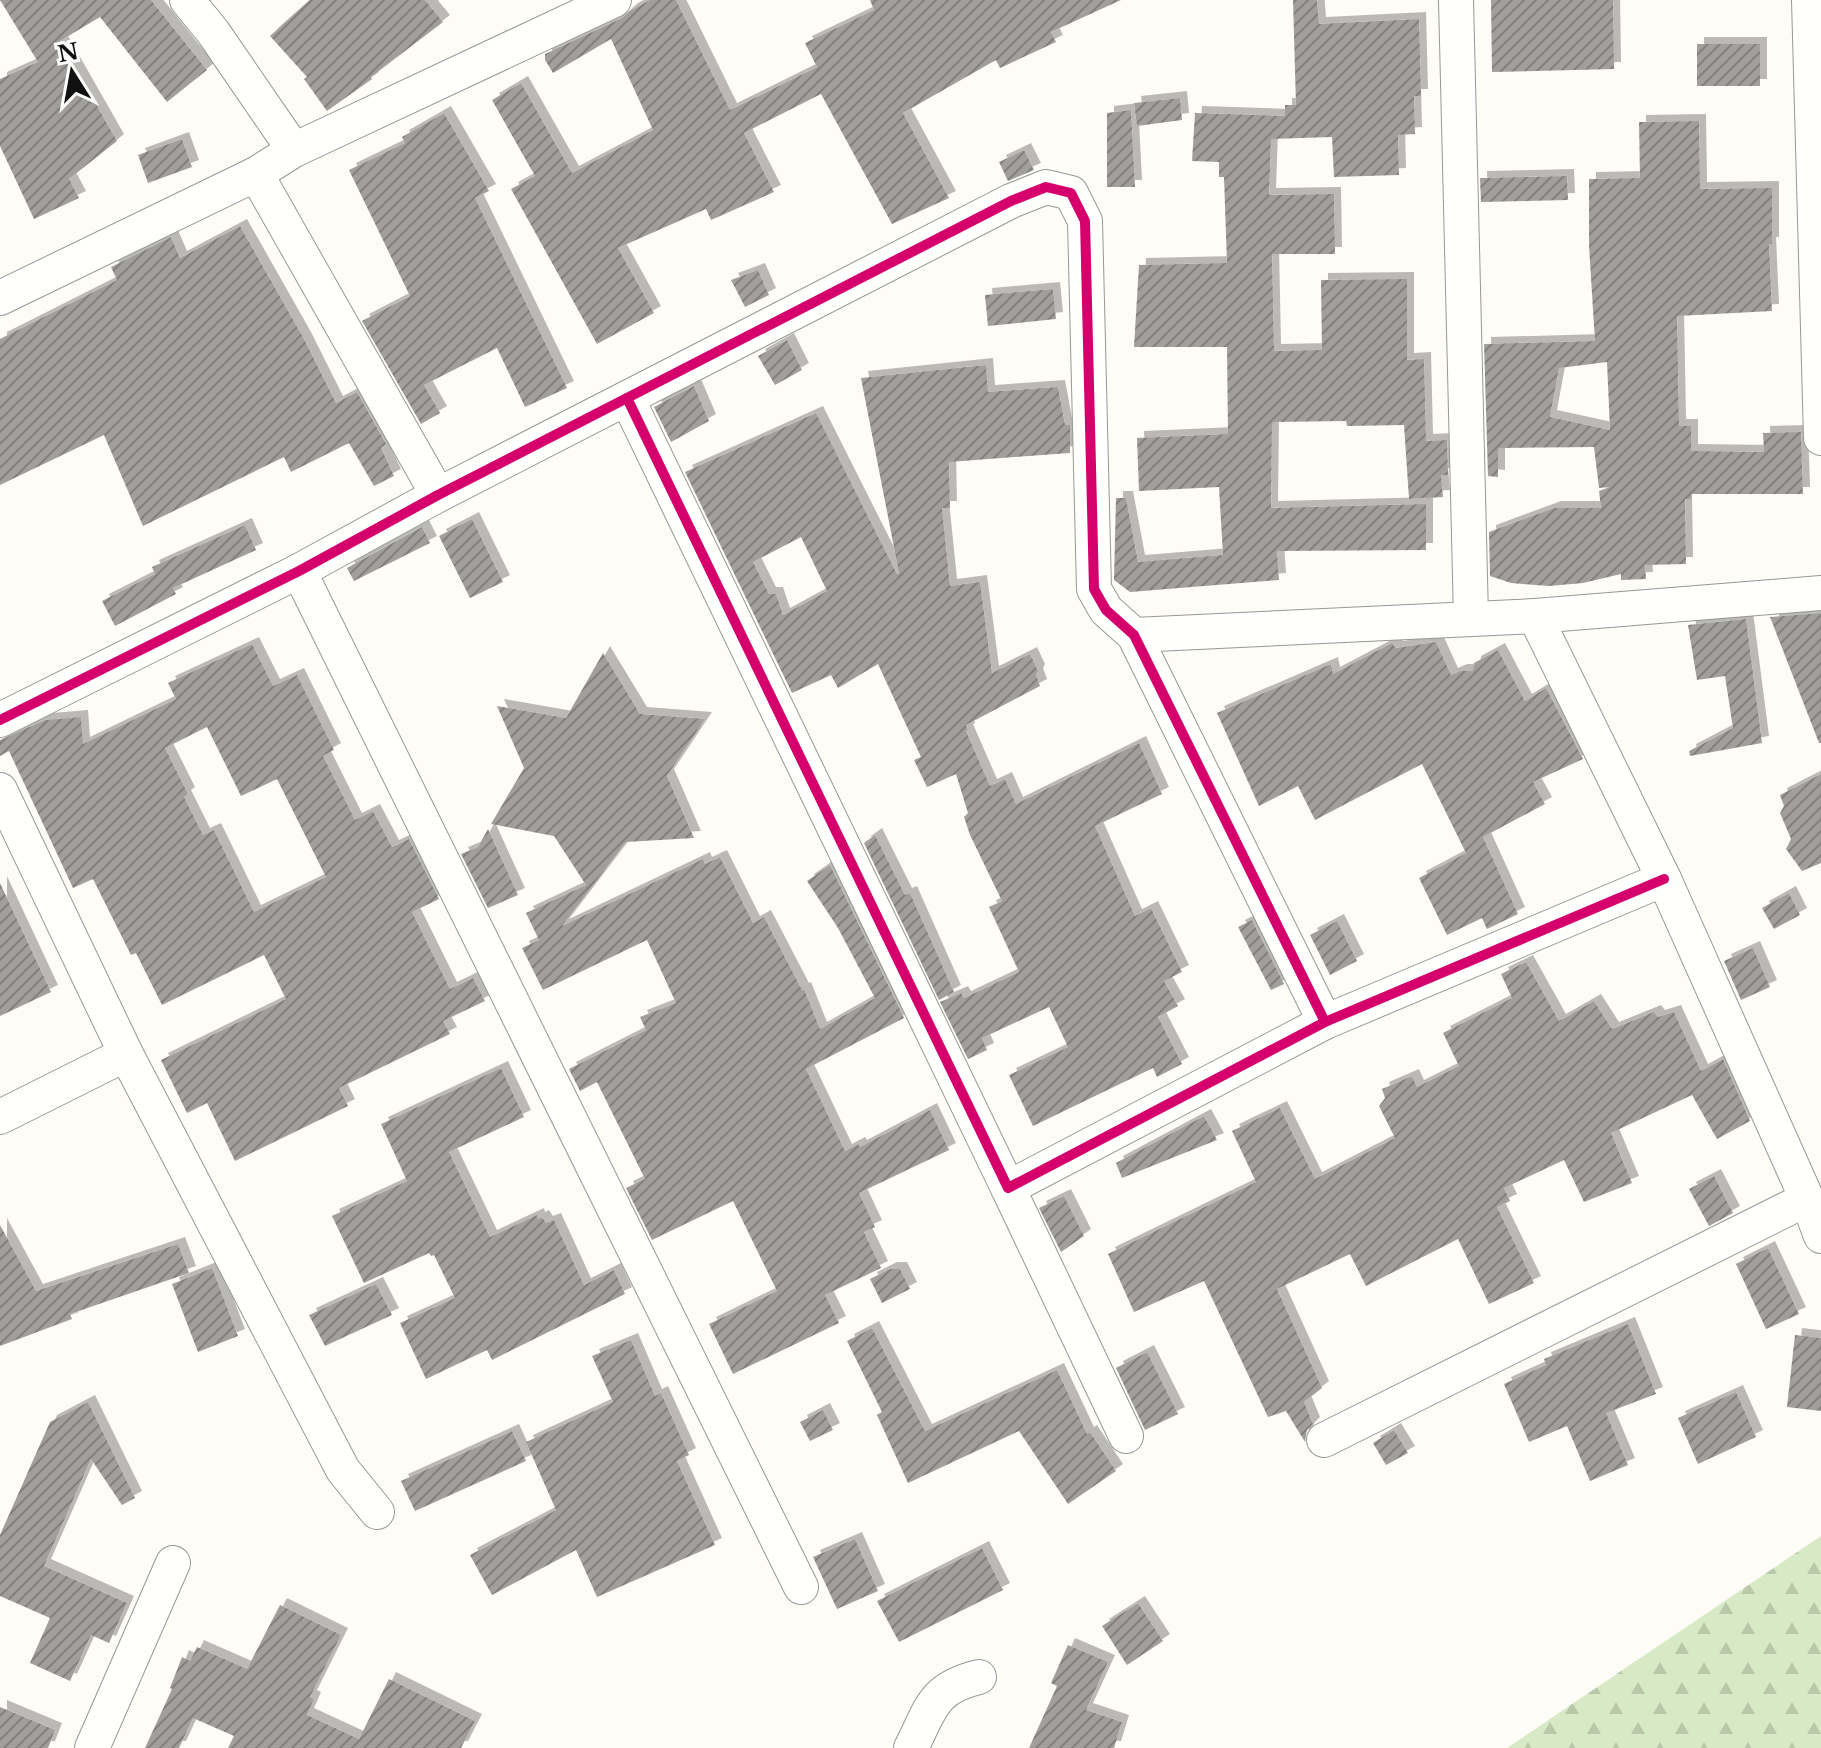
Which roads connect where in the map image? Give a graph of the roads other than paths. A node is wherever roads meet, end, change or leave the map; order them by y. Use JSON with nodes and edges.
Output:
{"nodes":[{"id":1,"x":187,"y":0,"type":"edge"},
{"id":2,"x":614,"y":0,"type":"edge"},
{"id":3,"x":1456,"y":0,"type":"edge"},
{"id":4,"x":1809,"y":0,"type":"edge"},
{"id":5,"x":294,"y":150,"type":"junction"},
{"id":6,"x":256,"y":174,"type":"junction"},
{"id":7,"x":0,"y":298,"type":"edge"},
{"id":8,"x":627,"y":398,"type":"junction"},
{"id":9,"x":1821,"y":438,"type":"edge"},
{"id":10,"x":438,"y":495,"type":"junction"},
{"id":11,"x":299,"y":571,"type":"junction"},
{"id":12,"x":1821,"y":593,"type":"edge"},
{"id":13,"x":1535,"y":616,"type":"junction"},
{"id":14,"x":1471,"y":618,"type":"junction"},
{"id":15,"x":1134,"y":635,"type":"junction"},
{"id":16,"x":0,"y":720,"type":"edge"},
{"id":17,"x":0,"y":790,"type":"edge"},
{"id":18,"x":1664,"y":879,"type":"junction"},
{"id":19,"x":1325,"y":1022,"type":"junction"},
{"id":20,"x":126,"y":1054,"type":"junction"},
{"id":21,"x":0,"y":1117,"type":"edge"},
{"id":22,"x":1008,"y":1188,"type":"junction"},
{"id":23,"x":1807,"y":1199,"type":"junction"},
{"id":24,"x":1821,"y":1236,"type":"edge"},
{"id":25,"x":1126,"y":1436,"type":"dead end"},
{"id":26,"x":1324,"y":1440,"type":"dead end"},
{"id":27,"x":377,"y":1512,"type":"dead end"},
{"id":28,"x":173,"y":1563,"type":"dead end"},
{"id":29,"x":801,"y":1587,"type":"dead end"},
{"id":30,"x":979,"y":1677,"type":"dead end"},
{"id":31,"x":92,"y":1748,"type":"edge"},
{"id":32,"x":911,"y":1748,"type":"edge"}],
"edges":[{"from":1,"to":5,"type":"street"},
{"from":2,"to":5,"type":"street"},
{"from":3,"to":14,"type":"street"},
{"from":4,"to":9,"type":"street"},
{"from":5,"to":6,"type":"street"},
{"from":6,"to":7,"type":"street"},
{"from":6,"to":10,"type":"street"},
{"from":8,"to":10,"type":"street"},
{"from":8,"to":15,"type":"street"},
{"from":8,"to":22,"type":"street"},
{"from":10,"to":11,"type":"street"},
{"from":11,"to":16,"type":"street"},
{"from":11,"to":29,"type":"street"},
{"from":12,"to":13,"type":"street"},
{"from":13,"to":14,"type":"street"},
{"from":13,"to":18,"type":"street"},
{"from":14,"to":15,"type":"street"},
{"from":15,"to":19,"type":"street"},
{"from":17,"to":20,"type":"street"},
{"from":18,"to":19,"type":"street"},
{"from":18,"to":23,"type":"street"},
{"from":19,"to":22,"type":"street"},
{"from":20,"to":21,"type":"street"},
{"from":20,"to":27,"type":"street"},
{"from":22,"to":25,"type":"street"},
{"from":23,"to":24,"type":"street"},
{"from":23,"to":26,"type":"street"},
{"from":28,"to":31,"type":"street"},
{"from":30,"to":32,"type":"street"}]}
